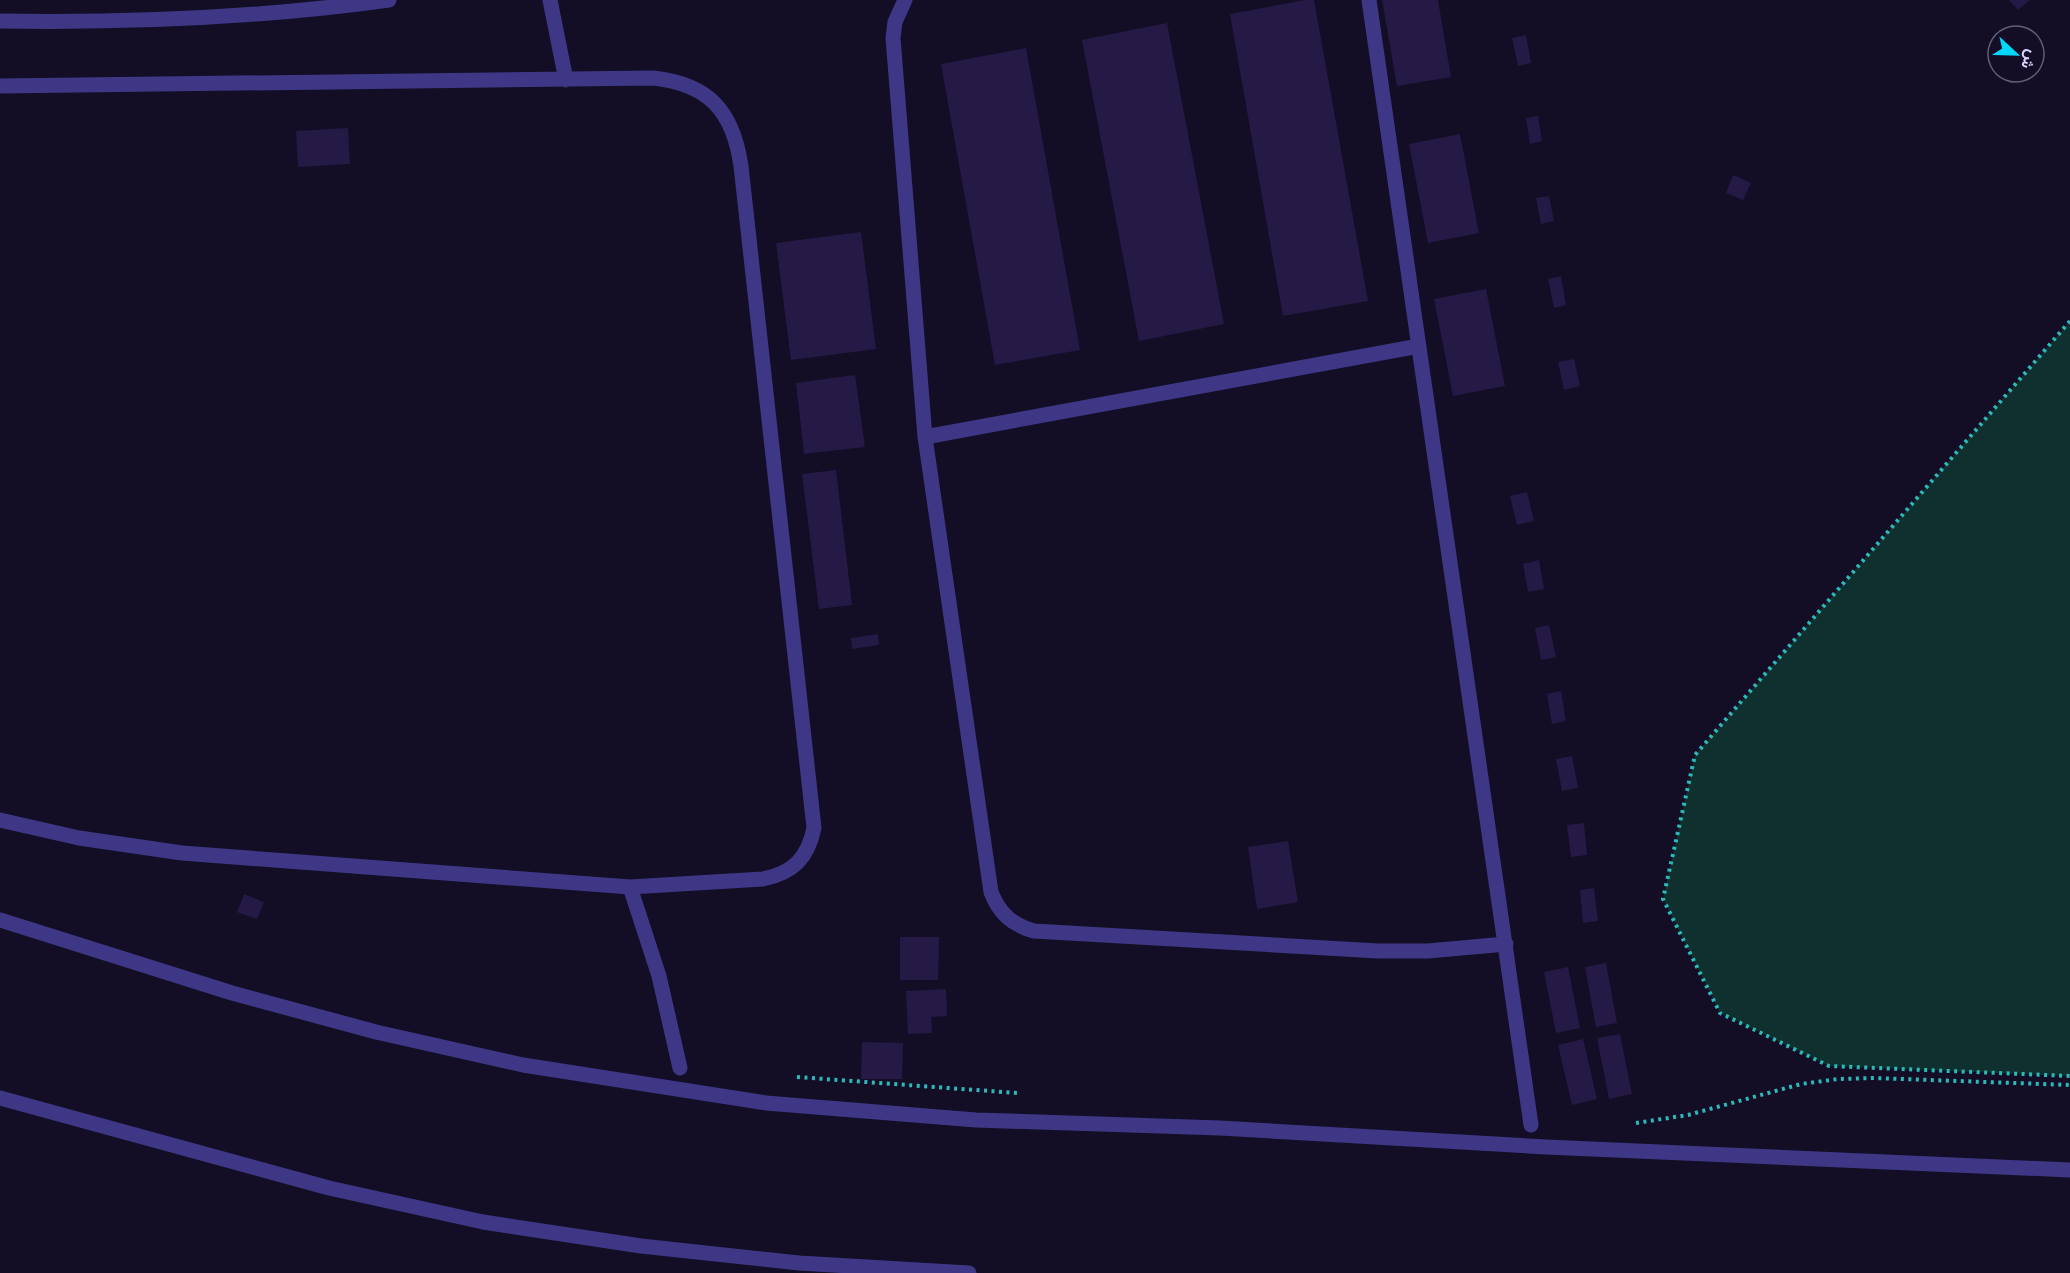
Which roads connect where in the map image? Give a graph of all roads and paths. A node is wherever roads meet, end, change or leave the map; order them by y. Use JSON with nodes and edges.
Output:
{"nodes":[{"id":1,"x":389,"y":0,"type":"edge"},
{"id":2,"x":550,"y":0,"type":"edge"},
{"id":3,"x":905,"y":0,"type":"edge"},
{"id":4,"x":1370,"y":0,"type":"edge"},
{"id":5,"x":0,"y":21,"type":"edge"},
{"id":6,"x":566,"y":80,"type":"junction"},
{"id":7,"x":0,"y":86,"type":"edge"},
{"id":8,"x":2070,"y":321,"type":"edge"},
{"id":9,"x":1419,"y":346,"type":"junction"},
{"id":10,"x":925,"y":437,"type":"junction"},
{"id":11,"x":0,"y":820,"type":"edge"},
{"id":12,"x":630,"y":887,"type":"junction"},
{"id":13,"x":0,"y":921,"type":"edge"},
{"id":14,"x":1506,"y":944,"type":"junction"},
{"id":15,"x":680,"y":1068,"type":"dead end"},
{"id":16,"x":2070,"y":1076,"type":"edge"},
{"id":17,"x":793,"y":1077,"type":"dead end"},
{"id":18,"x":2070,"y":1085,"type":"edge"},
{"id":19,"x":1024,"y":1094,"type":"dead end"},
{"id":20,"x":0,"y":1098,"type":"edge"},
{"id":21,"x":1628,"y":1124,"type":"dead end"},
{"id":22,"x":1531,"y":1125,"type":"dead end"},
{"id":23,"x":2070,"y":1170,"type":"edge"},
{"id":24,"x":969,"y":1273,"type":"edge"}],
"edges":[{"from":1,"to":5,"type":"street"},
{"from":2,"to":6,"type":"street"},
{"from":3,"to":10,"type":"street"},
{"from":4,"to":9,"type":"street"},
{"from":6,"to":7,"type":"street"},
{"from":6,"to":12,"type":"street"},
{"from":8,"to":16,"type":"path"},
{"from":9,"to":10,"type":"street"},
{"from":9,"to":14,"type":"street"},
{"from":10,"to":14,"type":"street"},
{"from":11,"to":12,"type":"street"},
{"from":12,"to":15,"type":"street"},
{"from":13,"to":23,"type":"street"},
{"from":14,"to":22,"type":"street"},
{"from":17,"to":19,"type":"path"},
{"from":18,"to":21,"type":"path"},
{"from":20,"to":24,"type":"street"}]}
